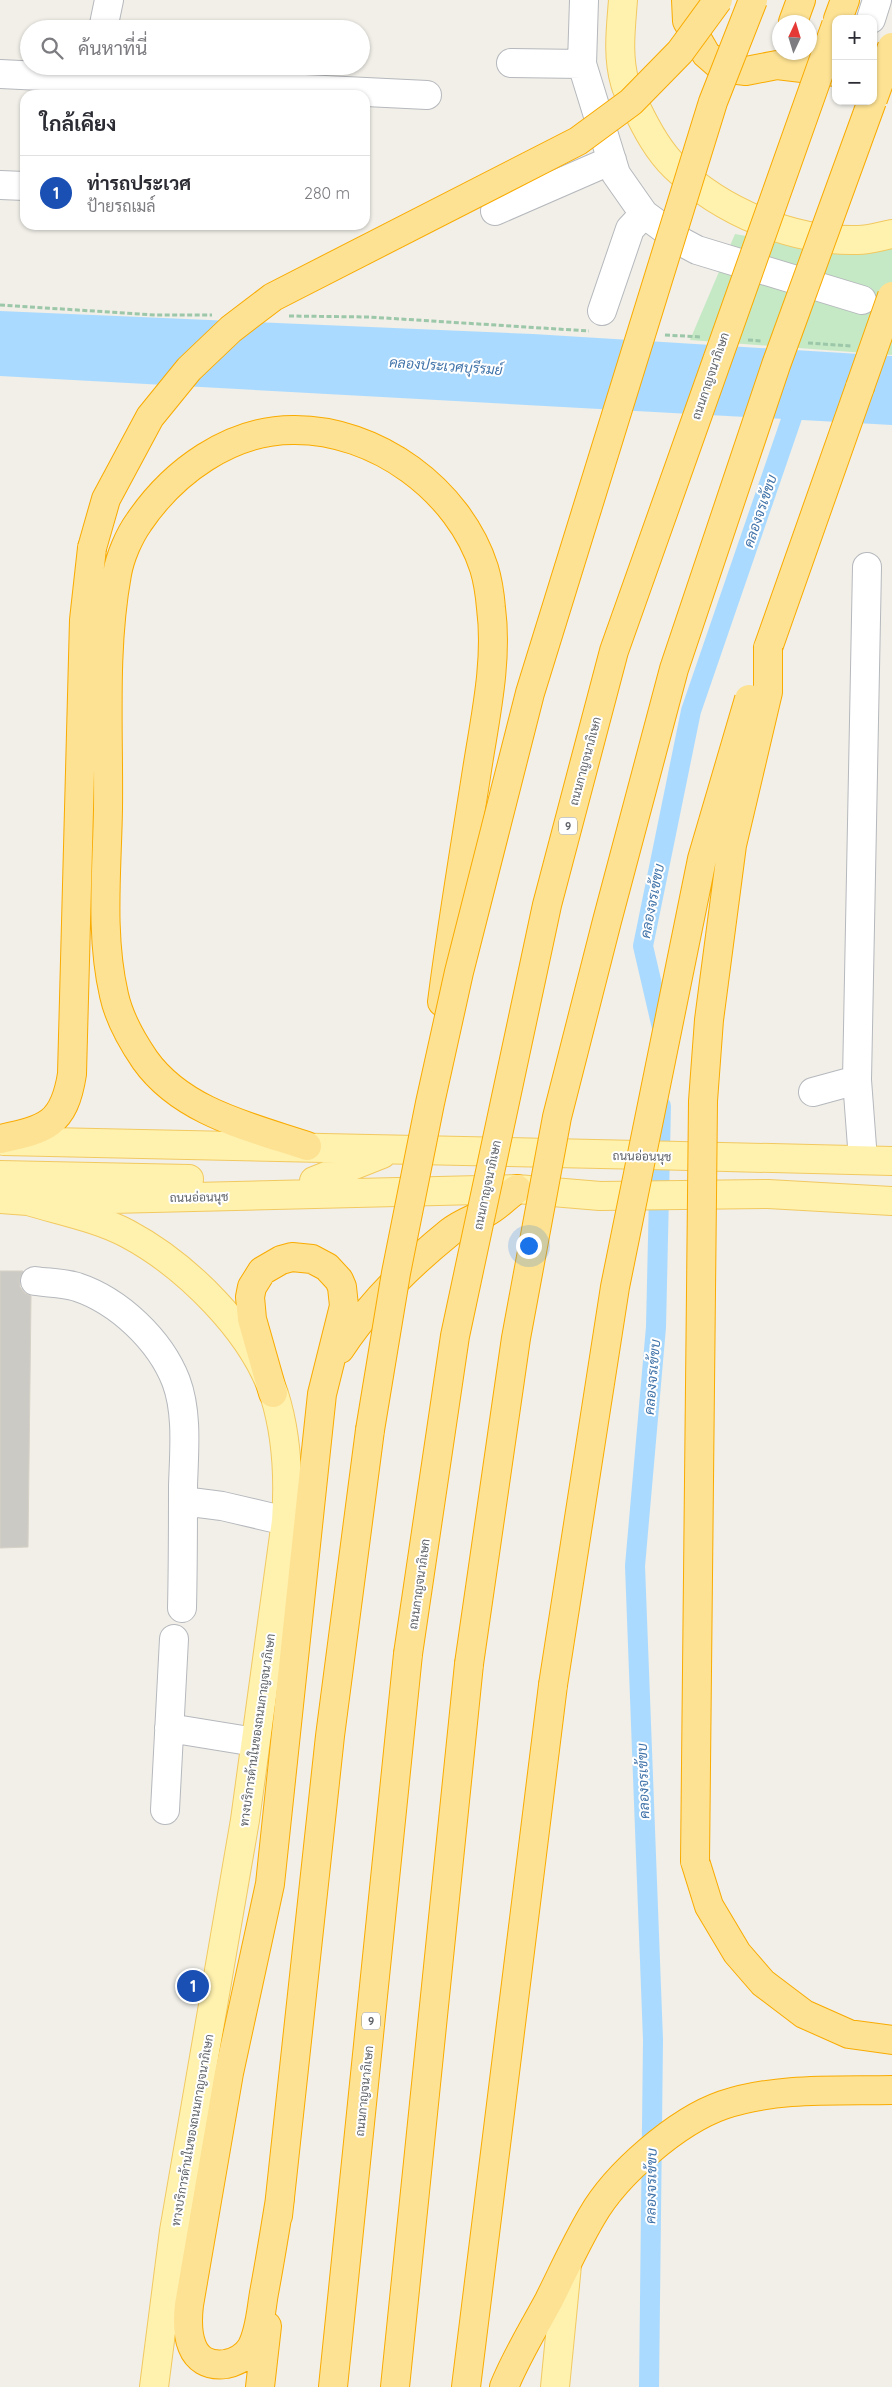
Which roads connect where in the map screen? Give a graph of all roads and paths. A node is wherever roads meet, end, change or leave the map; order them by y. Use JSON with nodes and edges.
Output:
{"nodes":[{"id":1,"x":109,"y":0,"type":"edge"},
{"id":2,"x":584,"y":0,"type":"edge"},
{"id":3,"x":623,"y":0,"type":"edge"},
{"id":4,"x":686,"y":0,"type":"edge"},
{"id":5,"x":718,"y":0,"type":"edge"},
{"id":6,"x":753,"y":0,"type":"edge"},
{"id":7,"x":801,"y":0,"type":"edge"},
{"id":8,"x":845,"y":0,"type":"edge"},
{"id":9,"x":877,"y":0,"type":"edge"},
{"id":10,"x":796,"y":15,"type":"edge"},
{"id":11,"x":839,"y":15,"type":"edge"},
{"id":12,"x":872,"y":15,"type":"edge"},
{"id":13,"x":106,"y":20,"type":"edge"},
{"id":14,"x":832,"y":36,"type":"edge"},
{"id":15,"x":892,"y":47,"type":"edge"},
{"id":16,"x":777,"y":60,"type":"edge"},
{"id":17,"x":784,"y":60,"type":"edge"},
{"id":18,"x":511,"y":63,"type":"dead end"},
{"id":19,"x":582,"y":64,"type":"junction"},
{"id":20,"x":832,"y":71,"type":"edge"},
{"id":21,"x":0,"y":74,"type":"edge"},
{"id":22,"x":877,"y":77,"type":"edge"},
{"id":23,"x":892,"y":79,"type":"edge"},
{"id":24,"x":95,"y":80,"type":"edge"},
{"id":25,"x":877,"y":89,"type":"edge"},
{"id":26,"x":316,"y":90,"type":"edge"},
{"id":27,"x":370,"y":92,"type":"edge"},
{"id":28,"x":427,"y":95,"type":"dead end"},
{"id":29,"x":871,"y":105,"type":"edge"},
{"id":30,"x":612,"y":160,"type":"junction"},
{"id":31,"x":0,"y":185,"type":"edge"},
{"id":32,"x":20,"y":186,"type":"edge"},
{"id":33,"x":495,"y":211,"type":"dead end"},
{"id":34,"x":644,"y":214,"type":"junction"},
{"id":35,"x":892,"y":234,"type":"edge"},
{"id":36,"x":892,"y":296,"type":"edge"},
{"id":37,"x":862,"y":300,"type":"dead end"},
{"id":38,"x":0,"y":305,"type":"edge"},
{"id":39,"x":213,"y":315,"type":"dead end"},
{"id":40,"x":281,"y":316,"type":"dead end"},
{"id":41,"x":599,"y":321,"type":"joint"},
{"id":42,"x":655,"y":334,"type":"dead end"},
{"id":43,"x":704,"y":337,"type":"dead end"},
{"id":44,"x":743,"y":340,"type":"dead end"},
{"id":45,"x":772,"y":341,"type":"dead end"},
{"id":46,"x":801,"y":343,"type":"dead end"},
{"id":47,"x":860,"y":346,"type":"dead end"},
{"id":48,"x":867,"y":567,"type":"dead end"},
{"id":49,"x":768,"y":648,"type":"junction"},
{"id":50,"x":857,"y":1080,"type":"junction"},
{"id":51,"x":813,"y":1092,"type":"dead end"},
{"id":52,"x":430,"y":1103,"type":"junction"},
{"id":53,"x":0,"y":1140,"type":"edge"},
{"id":54,"x":307,"y":1146,"type":"junction"},
{"id":55,"x":391,"y":1151,"type":"junction"},
{"id":56,"x":863,"y":1160,"type":"junction"},
{"id":57,"x":892,"y":1161,"type":"edge"},
{"id":58,"x":0,"y":1175,"type":"edge"},
{"id":59,"x":314,"y":1181,"type":"junction"},
{"id":60,"x":517,"y":1189,"type":"junction"},
{"id":61,"x":397,"y":1192,"type":"junction"},
{"id":62,"x":0,"y":1199,"type":"edge"},
{"id":63,"x":28,"y":1201,"type":"junction"},
{"id":64,"x":892,"y":1201,"type":"edge"},
{"id":65,"x":36,"y":1281,"type":"dead end"},
{"id":66,"x":329,"y":1365,"type":"junction"},
{"id":67,"x":274,"y":1393,"type":"junction"},
{"id":68,"x":183,"y":1501,"type":"junction"},
{"id":69,"x":286,"y":1521,"type":"junction"},
{"id":70,"x":182,"y":1608,"type":"dead end"},
{"id":71,"x":174,"y":1639,"type":"dead end"},
{"id":72,"x":168,"y":1728,"type":"junction"},
{"id":73,"x":255,"y":1742,"type":"junction"},
{"id":74,"x":165,"y":1810,"type":"dead end"},
{"id":75,"x":892,"y":2040,"type":"edge"},
{"id":76,"x":892,"y":2090,"type":"edge"},
{"id":77,"x":280,"y":2198,"type":"junction"},
{"id":78,"x":567,"y":2265,"type":"junction"},
{"id":79,"x":154,"y":2387,"type":"edge"},
{"id":80,"x":260,"y":2387,"type":"edge"},
{"id":81,"x":333,"y":2387,"type":"edge"},
{"id":82,"x":395,"y":2387,"type":"edge"},
{"id":83,"x":466,"y":2387,"type":"edge"},
{"id":84,"x":504,"y":2387,"type":"edge"},
{"id":85,"x":555,"y":2387,"type":"edge"}],
"edges":[{"from":1,"to":13,"type":"street"},
{"from":2,"to":19,"type":"street"},
{"from":3,"to":35,"type":"main road"},
{"from":4,"to":16,"type":"highway"},
{"from":5,"to":53,"type":"highway","bridge":true},
{"from":6,"to":52,"type":"highway","bridge":true},
{"from":7,"to":10,"type":"highway"},
{"from":8,"to":11,"type":"highway"},
{"from":9,"to":12,"type":"street"},
{"from":14,"to":81,"type":"highway","name":"ถนนกาญจนาภิเษก","number":"9","bridge":true},
{"from":15,"to":25,"type":"highway","bridge":true},
{"from":17,"to":20,"type":"highway"},
{"from":18,"to":19,"type":"street"},
{"from":19,"to":30,"type":"street"},
{"from":21,"to":24,"type":"street"},
{"from":22,"to":23,"type":"highway"},
{"from":24,"to":26,"type":"street"},
{"from":27,"to":28,"type":"street"},
{"from":29,"to":82,"type":"highway","bridge":true},
{"from":30,"to":33,"type":"street"},
{"from":30,"to":34,"type":"street"},
{"from":31,"to":32,"type":"street"},
{"from":34,"to":37,"type":"street"},
{"from":34,"to":41,"type":"street"},
{"from":36,"to":49,"type":"highway","bridge":true},
{"from":38,"to":39,"type":"path"},
{"from":40,"to":41,"type":"path"},
{"from":42,"to":43,"type":"path"},
{"from":44,"to":45,"type":"path"},
{"from":46,"to":47,"type":"path"},
{"from":48,"to":50,"type":"street"},
{"from":49,"to":75,"type":"highway","bridge":true},
{"from":49,"to":83,"type":"highway","bridge":true},
{"from":50,"to":51,"type":"street"},
{"from":50,"to":56,"type":"street"},
{"from":52,"to":54,"type":"highway","bridge":true},
{"from":52,"to":77,"type":"highway","bridge":true},
{"from":53,"to":54,"type":"main road","name":"ถนนอ่อนนุช"},
{"from":54,"to":55,"type":"main road","name":"ถนนอ่อนนุช"},
{"from":55,"to":56,"type":"main road","name":"ถนนอ่อนนุช","bridge":true},
{"from":55,"to":59,"type":"main road","name":"ถนนอ่อนนุช"},
{"from":56,"to":57,"type":"main road","name":"ถนนอ่อนนุช"},
{"from":58,"to":59,"type":"main road","name":"ถนนอ่อนนุช"},
{"from":59,"to":61,"type":"main road","name":"ถนนอ่อนนุช"},
{"from":60,"to":61,"type":"main road","name":"ถนนอ่อนนุช"},
{"from":60,"to":64,"type":"main road","name":"ถนนอ่อนนุช","bridge":true},
{"from":60,"to":66,"type":"highway"},
{"from":61,"to":63,"type":"main road","name":"ถนนอ่อนนุช"},
{"from":62,"to":63,"type":"main road","name":"ถนนอ่อนนุช"},
{"from":63,"to":67,"type":"main road","name":"ทางบริการด้านในของถนนกาญจนาภิเษก"},
{"from":65,"to":68,"type":"street"},
{"from":66,"to":67,"type":"highway"},
{"from":66,"to":77,"type":"highway"},
{"from":67,"to":69,"type":"main road","name":"ทางบริการด้านในของถนนกาญจนาภิเษก"},
{"from":68,"to":69,"type":"street"},
{"from":68,"to":70,"type":"street"},
{"from":69,"to":73,"type":"main road","name":"ทางบริการด้านในของถนนกาญจนาภิเษก"},
{"from":71,"to":72,"type":"street"},
{"from":72,"to":73,"type":"street"},
{"from":72,"to":74,"type":"street"},
{"from":73,"to":79,"type":"main road","name":"ทางบริการด้านในของถนนกาญจนาภิเษก"},
{"from":76,"to":78,"type":"highway"},
{"from":77,"to":80,"type":"highway"},
{"from":78,"to":84,"type":"highway"},
{"from":78,"to":85,"type":"main road"}]}
